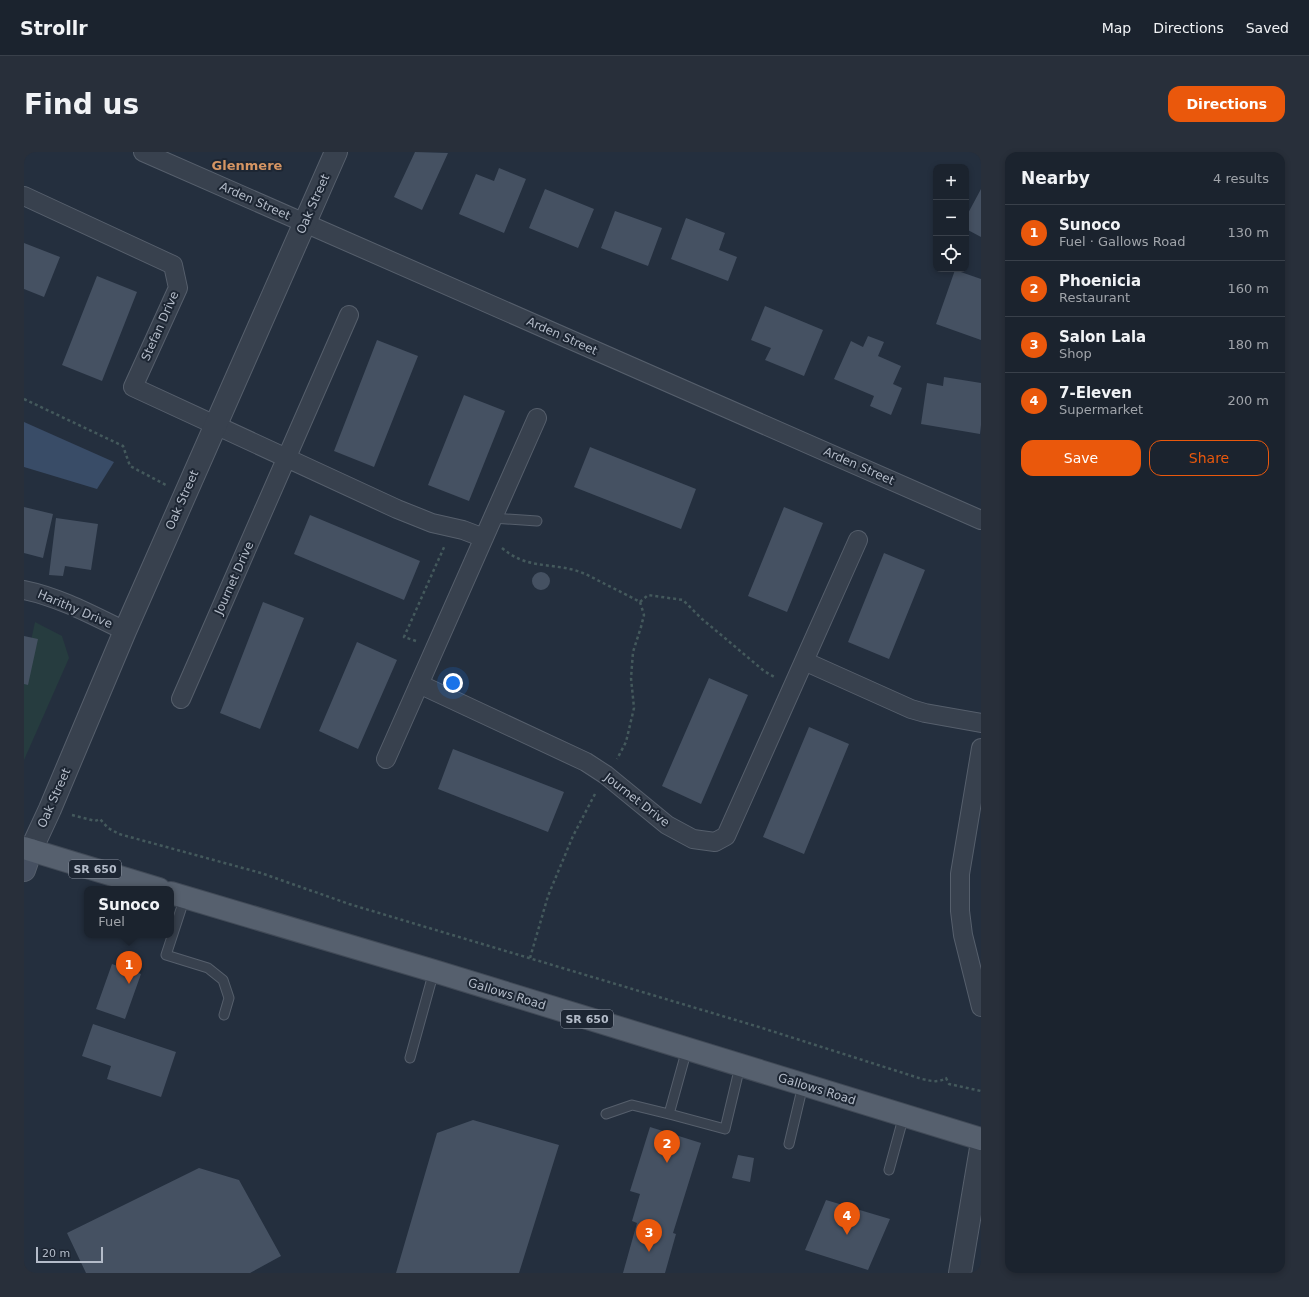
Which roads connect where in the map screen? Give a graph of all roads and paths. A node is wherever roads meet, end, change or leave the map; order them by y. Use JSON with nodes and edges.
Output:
{"nodes":[{"id":1,"x":143,"y":152,"type":"edge"},
{"id":2,"x":336,"y":152,"type":"edge"},
{"id":3,"x":24,"y":196,"type":"edge"},
{"id":4,"x":304,"y":222,"type":"junction"},
{"id":5,"x":349,"y":316,"type":"dead end"},
{"id":6,"x":24,"y":399,"type":"edge"},
{"id":7,"x":537,"y":418,"type":"dead end"},
{"id":8,"x":215,"y":426,"type":"junction"},
{"id":9,"x":287,"y":458,"type":"junction"},
{"id":10,"x":185,"y":494,"type":"junction"},
{"id":11,"x":493,"y":518,"type":"junction"},
{"id":12,"x":981,"y":520,"type":"edge"},
{"id":13,"x":536,"y":521,"type":"dead end"},
{"id":14,"x":484,"y":538,"type":"junction"},
{"id":15,"x":858,"y":540,"type":"dead end"},
{"id":16,"x":447,"y":541,"type":"dead end"},
{"id":17,"x":24,"y":590,"type":"edge"},
{"id":18,"x":640,"y":602,"type":"junction"},
{"id":19,"x":125,"y":631,"type":"junction"},
{"id":20,"x":420,"y":643,"type":"dead end"},
{"id":21,"x":804,"y":661,"type":"junction"},
{"id":22,"x":419,"y":684,"type":"junction"},
{"id":23,"x":792,"y":687,"type":"junction"},
{"id":24,"x":181,"y":698,"type":"dead end"},
{"id":25,"x":981,"y":723,"type":"edge"},
{"id":26,"x":981,"y":748,"type":"edge"},
{"id":27,"x":386,"y":759,"type":"dead end"},
{"id":28,"x":606,"y":775,"type":"junction"},
{"id":29,"x":50,"y":809,"type":"junction"},
{"id":30,"x":26,"y":856,"type":"edge"},
{"id":31,"x":146,"y":886,"type":"edge"},
{"id":32,"x":178,"y":895,"type":"edge"},
{"id":33,"x":174,"y":915,"type":"edge"},
{"id":34,"x":169,"y":938,"type":"edge"},
{"id":35,"x":530,"y":958,"type":"junction"},
{"id":36,"x":434,"y":972,"type":"junction"},
{"id":37,"x":981,"y":1007,"type":"edge"},
{"id":38,"x":224,"y":1015,"type":"dead end"},
{"id":39,"x":687,"y":1049,"type":"junction"},
{"id":40,"x":410,"y":1058,"type":"dead end"},
{"id":41,"x":740,"y":1066,"type":"junction"},
{"id":42,"x":803,"y":1085,"type":"junction"},
{"id":43,"x":981,"y":1091,"type":"edge"},
{"id":44,"x":606,"y":1114,"type":"dead end"},
{"id":45,"x":669,"y":1114,"type":"junction"},
{"id":46,"x":904,"y":1115,"type":"junction"},
{"id":47,"x":981,"y":1139,"type":"edge"},
{"id":48,"x":789,"y":1144,"type":"dead end"},
{"id":49,"x":981,"y":1148,"type":"edge"},
{"id":50,"x":889,"y":1170,"type":"dead end"},
{"id":51,"x":960,"y":1273,"type":"edge"}],
"edges":[{"from":1,"to":4,"type":"street","name":"Arden Street"},
{"from":2,"to":4,"type":"street","name":"Oak Street"},
{"from":3,"to":8,"type":"street","name":"Stefan Drive"},
{"from":4,"to":8,"type":"street","name":"Oak Street"},
{"from":4,"to":12,"type":"street","name":"Arden Street"},
{"from":5,"to":9,"type":"street","name":"Journet Drive"},
{"from":6,"to":10,"type":"path"},
{"from":7,"to":11,"type":"street"},
{"from":8,"to":9,"type":"street"},
{"from":8,"to":10,"type":"street","name":"Oak Street"},
{"from":9,"to":14,"type":"street"},
{"from":9,"to":24,"type":"street","name":"Journet Drive"},
{"from":10,"to":19,"type":"street","name":"Oak Street"},
{"from":11,"to":13,"type":"lane"},
{"from":11,"to":14,"type":"street"},
{"from":14,"to":18,"type":"path"},
{"from":14,"to":22,"type":"street"},
{"from":15,"to":21,"type":"street","name":"Journet Drive"},
{"from":16,"to":20,"type":"path"},
{"from":17,"to":19,"type":"street","name":"Harithy Drive"},
{"from":18,"to":23,"type":"path"},
{"from":18,"to":28,"type":"path"},
{"from":19,"to":29,"type":"street","name":"Oak Street"},
{"from":21,"to":23,"type":"street","name":"Journet Drive"},
{"from":21,"to":25,"type":"street"},
{"from":22,"to":27,"type":"street"},
{"from":22,"to":28,"type":"street","name":"Journet Drive"},
{"from":23,"to":28,"type":"street","name":"Journet Drive"},
{"from":26,"to":37,"type":"street"},
{"from":28,"to":35,"type":"path"},
{"from":29,"to":30,"type":"street","name":"Oak Street"},
{"from":29,"to":35,"type":"path"},
{"from":30,"to":31,"type":"main road","number":"SR 650"},
{"from":32,"to":33,"type":"lane"},
{"from":32,"to":36,"type":"main road","name":"Gallows Road","number":"SR 650"},
{"from":34,"to":38,"type":"lane"},
{"from":35,"to":43,"type":"path"},
{"from":36,"to":39,"type":"main road","name":"Gallows Road","number":"SR 650"},
{"from":36,"to":40,"type":"lane"},
{"from":39,"to":41,"type":"main road","name":"Gallows Road","number":"SR 650"},
{"from":39,"to":45,"type":"lane"},
{"from":41,"to":42,"type":"main road","name":"Gallows Road","number":"SR 650"},
{"from":41,"to":45,"type":"lane"},
{"from":42,"to":46,"type":"main road","name":"Gallows Road","number":"SR 650"},
{"from":42,"to":48,"type":"lane"},
{"from":44,"to":45,"type":"lane"},
{"from":46,"to":47,"type":"main road","name":"Gallows Road","number":"SR 650"},
{"from":46,"to":50,"type":"lane"},
{"from":49,"to":51,"type":"street"}]}
